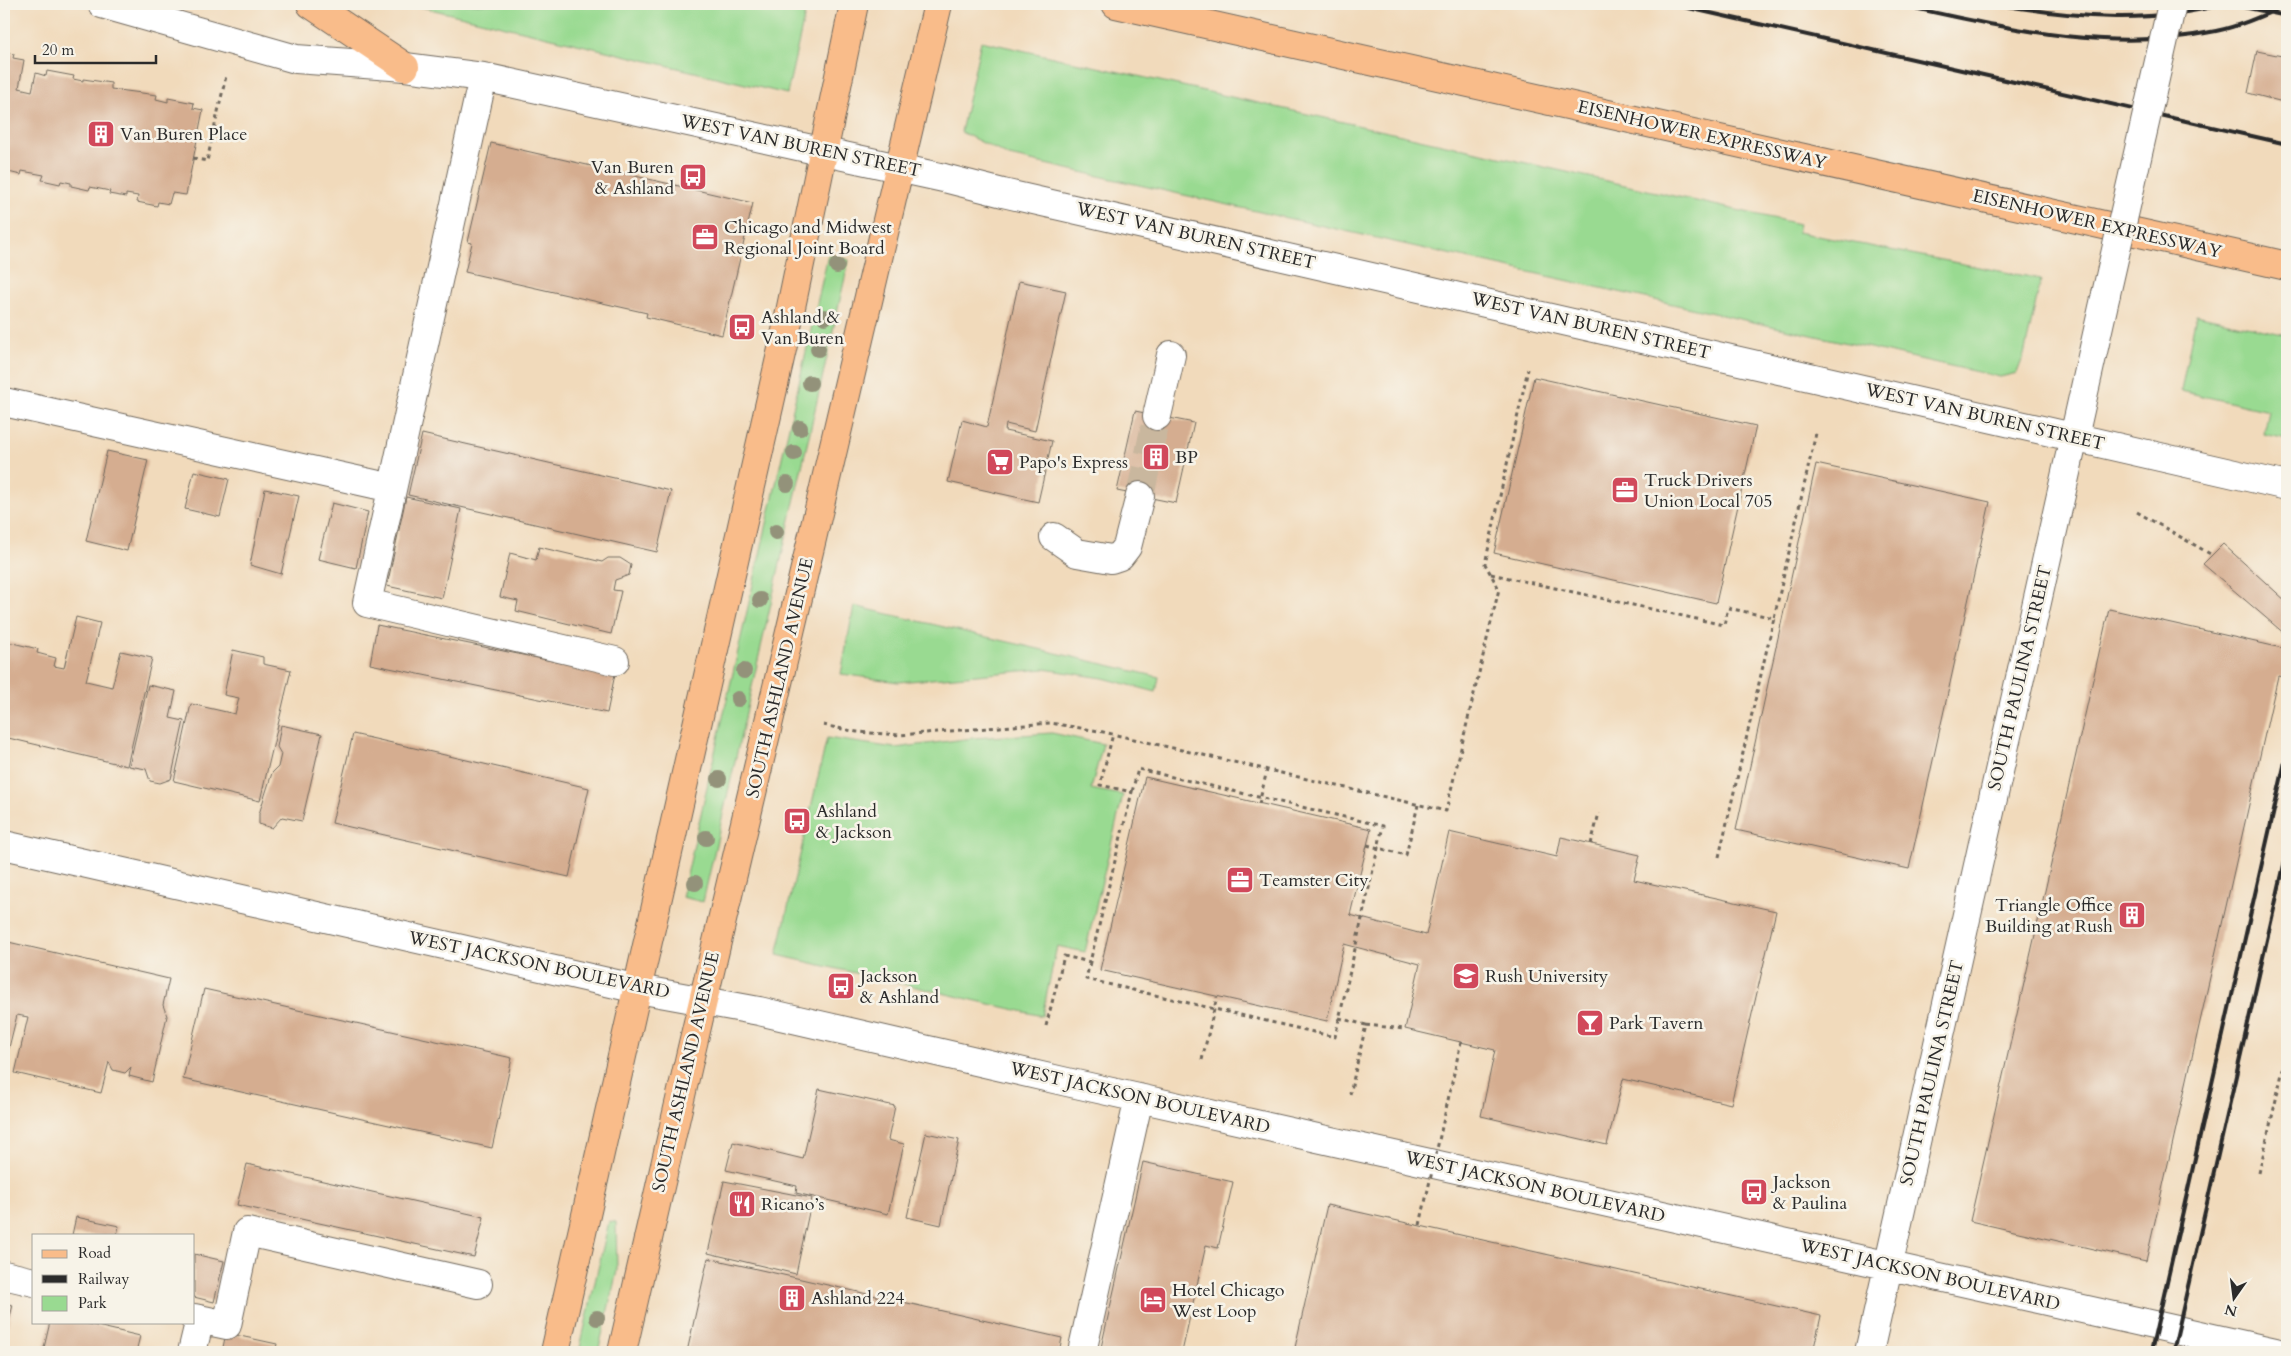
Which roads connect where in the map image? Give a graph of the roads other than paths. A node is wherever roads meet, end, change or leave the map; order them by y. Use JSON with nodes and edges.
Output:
{"nodes":[{"id":1,"x":102,"y":4,"type":"edge"},
{"id":2,"x":311,"y":4,"type":"edge"},
{"id":3,"x":1116,"y":4,"type":"edge"},
{"id":4,"x":2172,"y":4,"type":"edge"},
{"id":5,"x":853,"y":8,"type":"edge"},
{"id":6,"x":936,"y":16,"type":"edge"},
{"id":7,"x":405,"y":67,"type":"junction"},
{"id":8,"x":483,"y":77,"type":"junction"},
{"id":9,"x":822,"y":151,"type":"junction"},
{"id":10,"x":900,"y":168,"type":"junction"},
{"id":11,"x":2287,"y":266,"type":"edge"},
{"id":12,"x":1171,"y":355,"type":"dead end"},
{"id":13,"x":4,"y":402,"type":"edge"},
{"id":14,"x":1157,"y":416,"type":"tunnel mouth"},
{"id":15,"x":2074,"y":437,"type":"junction"},
{"id":16,"x":2287,"y":486,"type":"edge"},
{"id":17,"x":392,"y":488,"type":"junction"},
{"id":18,"x":1140,"y":496,"type":"tunnel mouth"},
{"id":19,"x":1054,"y":537,"type":"dead end"},
{"id":20,"x":615,"y":660,"type":"dead end"},
{"id":21,"x":4,"y":845,"type":"edge"},
{"id":22,"x":638,"y":989,"type":"junction"},
{"id":23,"x":703,"y":999,"type":"junction"},
{"id":24,"x":1139,"y":1098,"type":"junction"},
{"id":25,"x":1889,"y":1265,"type":"junction"},
{"id":26,"x":4,"y":1275,"type":"edge"},
{"id":27,"x":32,"y":1282,"type":"edge"},
{"id":28,"x":478,"y":1284,"type":"dead end"},
{"id":29,"x":197,"y":1319,"type":"edge"},
{"id":30,"x":192,"y":1352,"type":"edge"},
{"id":31,"x":555,"y":1352,"type":"edge"},
{"id":32,"x":622,"y":1352,"type":"edge"},
{"id":33,"x":1082,"y":1352,"type":"edge"},
{"id":34,"x":1870,"y":1352,"type":"edge"},
{"id":35,"x":2275,"y":1352,"type":"edge"}],
"edges":[{"from":1,"to":7,"type":"street","name":"WEST VAN BUREN STREET"},
{"from":2,"to":7,"type":"main road"},
{"from":3,"to":11,"type":"main road","name":"EISENHOWER EXPRESSWAY"},
{"from":4,"to":15,"type":"street","name":"SOUTH PAULINA STREET","bridge":true},
{"from":5,"to":9,"type":"main road"},
{"from":6,"to":10,"type":"main road","name":"SOUTH ASHLAND AVENUE"},
{"from":7,"to":8,"type":"street","name":"WEST VAN BUREN STREET"},
{"from":8,"to":9,"type":"street","name":"WEST VAN BUREN STREET"},
{"from":8,"to":17,"type":"street"},
{"from":9,"to":10,"type":"street","name":"WEST VAN BUREN STREET"},
{"from":9,"to":22,"type":"main road"},
{"from":10,"to":15,"type":"street","name":"WEST VAN BUREN STREET"},
{"from":10,"to":23,"type":"main road","name":"SOUTH ASHLAND AVENUE"},
{"from":12,"to":14,"type":"street"},
{"from":13,"to":17,"type":"street"},
{"from":15,"to":16,"type":"street","name":"WEST VAN BUREN STREET"},
{"from":15,"to":25,"type":"street","name":"SOUTH PAULINA STREET"},
{"from":17,"to":20,"type":"street"},
{"from":18,"to":19,"type":"street"},
{"from":21,"to":22,"type":"street","name":"WEST JACKSON BOULEVARD"},
{"from":22,"to":23,"type":"street","name":"WEST JACKSON BOULEVARD"},
{"from":22,"to":31,"type":"main road"},
{"from":23,"to":24,"type":"street","name":"WEST JACKSON BOULEVARD"},
{"from":23,"to":32,"type":"main road","name":"SOUTH ASHLAND AVENUE"},
{"from":24,"to":25,"type":"street","name":"WEST JACKSON BOULEVARD"},
{"from":24,"to":33,"type":"street"},
{"from":25,"to":34,"type":"street","name":"SOUTH PAULINA STREET"},
{"from":25,"to":35,"type":"street","name":"WEST JACKSON BOULEVARD"},
{"from":26,"to":27,"type":"street"},
{"from":28,"to":29,"type":"street"},
{"from":29,"to":30,"type":"street"}]}
